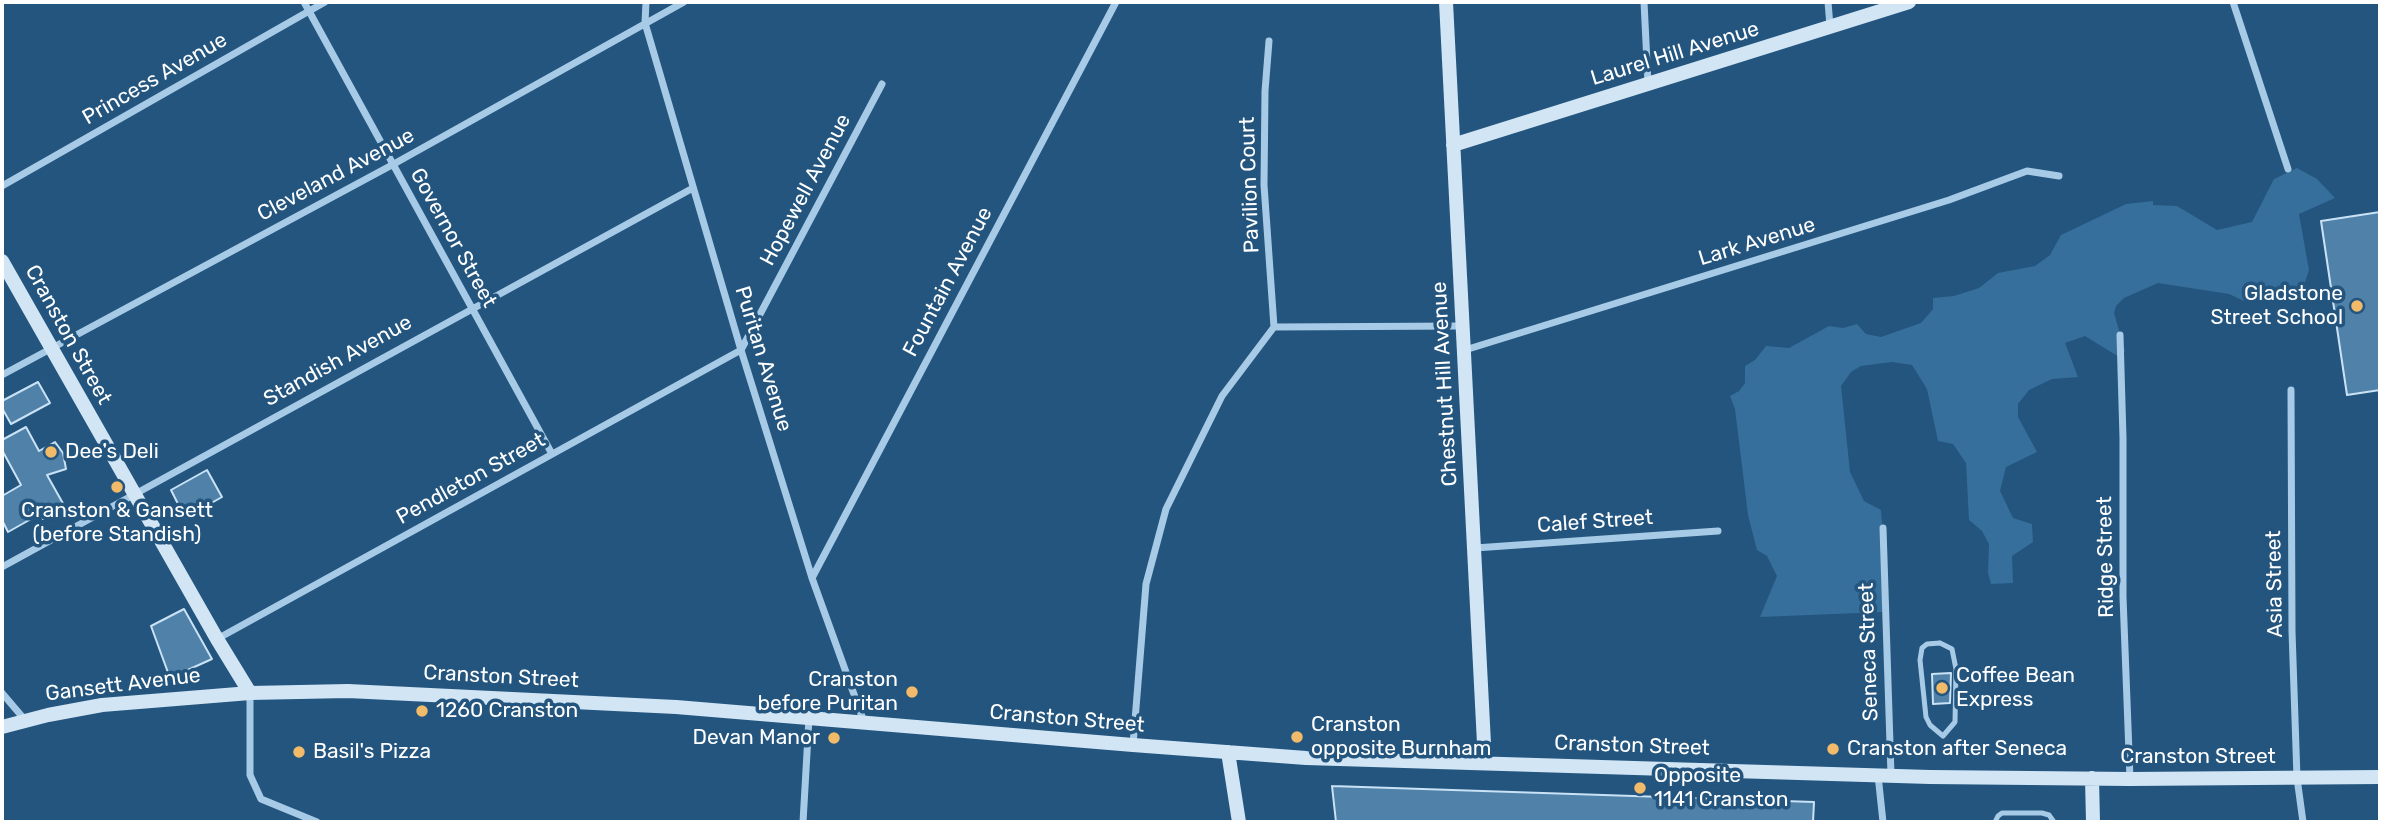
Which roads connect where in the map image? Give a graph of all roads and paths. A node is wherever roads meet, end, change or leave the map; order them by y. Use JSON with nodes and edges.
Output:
{"nodes":[{"id":1,"x":303,"y":2,"type":"edge"},
{"id":2,"x":325,"y":2,"type":"edge"},
{"id":3,"x":646,"y":2,"type":"edge"},
{"id":4,"x":684,"y":2,"type":"edge"},
{"id":5,"x":1116,"y":2,"type":"edge"},
{"id":6,"x":1446,"y":2,"type":"edge"},
{"id":7,"x":1644,"y":2,"type":"edge"},
{"id":8,"x":1828,"y":2,"type":"edge"},
{"id":9,"x":1909,"y":2,"type":"edge"},
{"id":10,"x":2233,"y":2,"type":"edge"},
{"id":11,"x":308,"y":11,"type":"junction"},
{"id":12,"x":645,"y":23,"type":"junction"},
{"id":13,"x":1830,"y":27,"type":"junction"},
{"id":14,"x":1269,"y":41,"type":"dead end"},
{"id":15,"x":881,"y":83,"type":"dead end"},
{"id":16,"x":1648,"y":84,"type":"junction"},
{"id":17,"x":1454,"y":145,"type":"junction"},
{"id":18,"x":392,"y":165,"type":"junction"},
{"id":19,"x":2288,"y":169,"type":"dead end"},
{"id":20,"x":2059,"y":176,"type":"dead end"},
{"id":21,"x":2,"y":186,"type":"edge"},
{"id":22,"x":693,"y":188,"type":"junction"},
{"id":23,"x":2,"y":261,"type":"edge"},
{"id":24,"x":471,"y":308,"type":"junction"},
{"id":25,"x":1463,"y":326,"type":"junction"},
{"id":26,"x":1274,"y":327,"type":"junction"},
{"id":27,"x":2120,"y":335,"type":"dead end"},
{"id":28,"x":51,"y":348,"type":"junction"},
{"id":29,"x":741,"y":350,"type":"junction"},
{"id":30,"x":1465,"y":350,"type":"junction"},
{"id":31,"x":2,"y":375,"type":"edge"},
{"id":32,"x":2291,"y":390,"type":"dead end"},
{"id":33,"x":552,"y":454,"type":"junction"},
{"id":34,"x":134,"y":494,"type":"junction"},
{"id":35,"x":1882,"y":527,"type":"dead end"},
{"id":36,"x":1718,"y":531,"type":"dead end"},
{"id":37,"x":1475,"y":548,"type":"junction"},
{"id":38,"x":2,"y":567,"type":"edge"},
{"id":39,"x":812,"y":578,"type":"junction"},
{"id":40,"x":217,"y":639,"type":"junction"},
{"id":41,"x":2,"y":693,"type":"edge"},
{"id":42,"x":250,"y":693,"type":"junction"},
{"id":43,"x":809,"y":718,"type":"junction"},
{"id":44,"x":25,"y":720,"type":"junction"},
{"id":45,"x":864,"y":722,"type":"junction"},
{"id":46,"x":2,"y":727,"type":"edge"},
{"id":47,"x":1943,"y":736,"type":"joint"},
{"id":48,"x":1133,"y":746,"type":"junction"},
{"id":49,"x":1228,"y":752,"type":"junction"},
{"id":50,"x":1485,"y":763,"type":"junction"},
{"id":51,"x":1884,"y":775,"type":"junction"},
{"id":52,"x":2380,"y":777,"type":"edge"},
{"id":53,"x":2092,"y":778,"type":"junction"},
{"id":54,"x":2297,"y":778,"type":"junction"},
{"id":55,"x":2130,"y":779,"type":"junction"},
{"id":56,"x":317,"y":822,"type":"edge"},
{"id":57,"x":803,"y":822,"type":"edge"},
{"id":58,"x":1239,"y":822,"type":"edge"},
{"id":59,"x":1883,"y":822,"type":"edge"},
{"id":60,"x":1995,"y":822,"type":"edge"},
{"id":61,"x":2054,"y":822,"type":"edge"},
{"id":62,"x":2093,"y":822,"type":"edge"},
{"id":63,"x":2303,"y":822,"type":"edge"}],
"edges":[{"from":1,"to":11,"type":"street","name":"Governor Street"},
{"from":2,"to":11,"type":"street","name":"Princess Avenue"},
{"from":3,"to":12,"type":"street","name":"Puritan Avenue"},
{"from":4,"to":12,"type":"street","name":"Cleveland Avenue"},
{"from":5,"to":39,"type":"street","name":"Fountain Avenue"},
{"from":6,"to":17,"type":"main road","name":"Chestnut Hill Avenue"},
{"from":7,"to":16,"type":"street"},
{"from":8,"to":13,"type":"street"},
{"from":9,"to":13,"type":"main road","name":"Laurel Hill Avenue"},
{"from":10,"to":19,"type":"street"},
{"from":11,"to":18,"type":"street","name":"Governor Street"},
{"from":11,"to":21,"type":"street","name":"Princess Avenue"},
{"from":12,"to":18,"type":"street","name":"Cleveland Avenue"},
{"from":12,"to":22,"type":"street","name":"Puritan Avenue"},
{"from":13,"to":16,"type":"main road","name":"Laurel Hill Avenue"},
{"from":14,"to":26,"type":"street","name":"Pavilion Court"},
{"from":15,"to":29,"type":"street","name":"Hopewell Avenue"},
{"from":16,"to":17,"type":"main road","name":"Laurel Hill Avenue"},
{"from":17,"to":25,"type":"main road","name":"Chestnut Hill Avenue"},
{"from":18,"to":24,"type":"street","name":"Governor Street"},
{"from":18,"to":28,"type":"street","name":"Cleveland Avenue"},
{"from":20,"to":30,"type":"street","name":"Lark Avenue"},
{"from":22,"to":24,"type":"street","name":"Standish Avenue"},
{"from":22,"to":29,"type":"street","name":"Puritan Avenue"},
{"from":23,"to":28,"type":"main road","name":"Cranston Street"},
{"from":24,"to":33,"type":"street","name":"Governor Street"},
{"from":24,"to":34,"type":"street","name":"Standish Avenue"},
{"from":25,"to":26,"type":"street"},
{"from":25,"to":30,"type":"main road","name":"Chestnut Hill Avenue"},
{"from":26,"to":48,"type":"street"},
{"from":27,"to":55,"type":"street","name":"Ridge Street"},
{"from":28,"to":31,"type":"street","name":"Cleveland Avenue"},
{"from":28,"to":34,"type":"main road","name":"Cranston Street"},
{"from":29,"to":33,"type":"street","name":"Pendleton Street"},
{"from":29,"to":39,"type":"street","name":"Puritan Avenue"},
{"from":30,"to":37,"type":"main road","name":"Chestnut Hill Avenue"},
{"from":32,"to":54,"type":"street","name":"Asia Street"},
{"from":33,"to":40,"type":"street","name":"Pendleton Street"},
{"from":34,"to":38,"type":"street","name":"Standish Avenue"},
{"from":34,"to":40,"type":"main road","name":"Cranston Street"},
{"from":35,"to":51,"type":"street","name":"Seneca Street"},
{"from":36,"to":37,"type":"street","name":"Calef Street"},
{"from":37,"to":50,"type":"main road","name":"Chestnut Hill Avenue"},
{"from":39,"to":45,"type":"street","name":"Puritan Avenue"},
{"from":40,"to":42,"type":"main road","name":"Cranston Street"},
{"from":41,"to":44,"type":"street"},
{"from":42,"to":43,"type":"main road","name":"Cranston Street"},
{"from":42,"to":44,"type":"main road","name":"Gansett Avenue"},
{"from":42,"to":56,"type":"street"},
{"from":43,"to":45,"type":"main road","name":"Cranston Street"},
{"from":43,"to":57,"type":"street"},
{"from":44,"to":46,"type":"main road","name":"Gansett Avenue"},
{"from":45,"to":48,"type":"main road","name":"Cranston Street"},
{"from":47,"to":47,"type":"lane"},
{"from":48,"to":49,"type":"main road","name":"Cranston Street"},
{"from":49,"to":50,"type":"main road","name":"Cranston Street"},
{"from":49,"to":58,"type":"main road"},
{"from":50,"to":51,"type":"main road","name":"Cranston Street"},
{"from":51,"to":53,"type":"main road","name":"Cranston Street"},
{"from":51,"to":59,"type":"street","name":"Seneca Street"},
{"from":52,"to":54,"type":"main road","name":"Cranston Street"},
{"from":53,"to":55,"type":"main road","name":"Cranston Street"},
{"from":53,"to":62,"type":"main road"},
{"from":54,"to":55,"type":"main road","name":"Cranston Street"},
{"from":54,"to":63,"type":"street","name":"Asia Street"},
{"from":60,"to":61,"type":"lane"}]}
